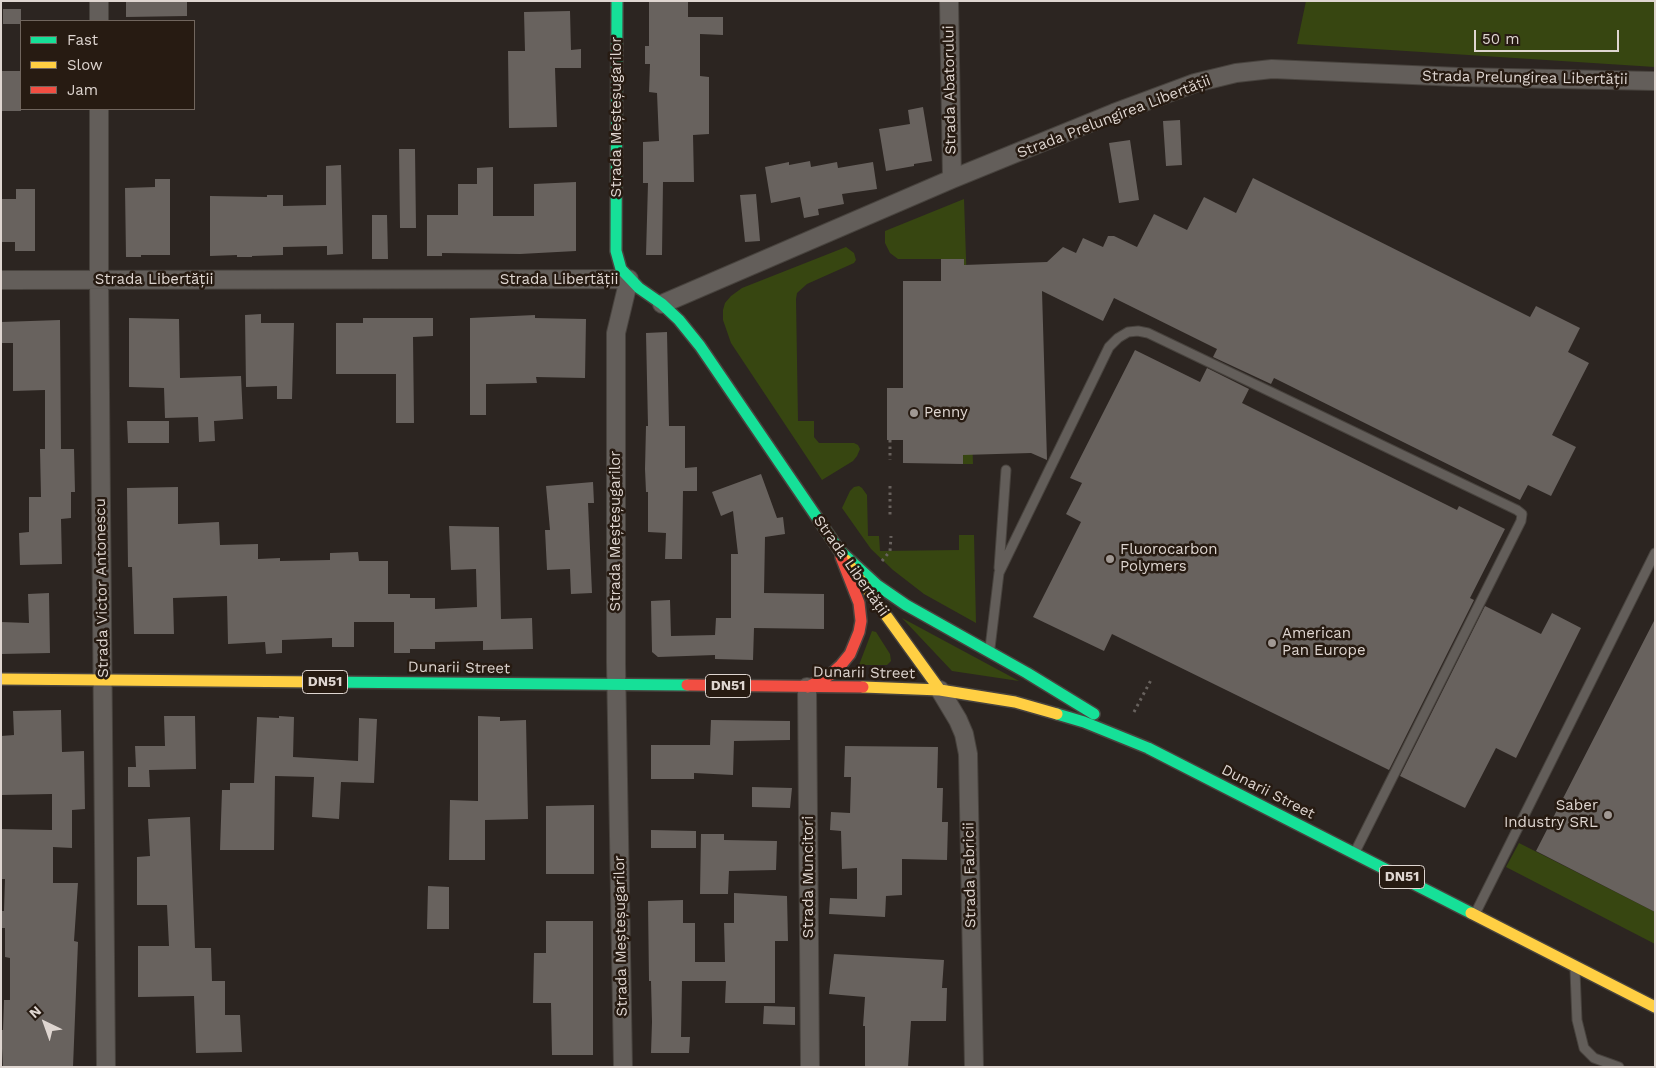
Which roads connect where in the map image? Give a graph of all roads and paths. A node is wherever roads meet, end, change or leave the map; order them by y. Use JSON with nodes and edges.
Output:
{"nodes":[{"id":1,"x":99,"y":1,"type":"edge"},
{"id":2,"x":617,"y":1,"type":"edge"},
{"id":3,"x":949,"y":1,"type":"edge"},
{"id":4,"x":99,"y":20,"type":"edge"},
{"id":5,"x":1655,"y":81,"type":"edge"},
{"id":6,"x":99,"y":110,"type":"edge"},
{"id":7,"x":952,"y":179,"type":"junction"},
{"id":8,"x":629,"y":279,"type":"junction"},
{"id":9,"x":1,"y":280,"type":"edge"},
{"id":10,"x":99,"y":280,"type":"junction"},
{"id":11,"x":662,"y":304,"type":"junction"},
{"id":12,"x":890,"y":440,"type":"dead end"},
{"id":13,"x":890,"y":460,"type":"dead end"},
{"id":14,"x":1006,"y":470,"type":"dead end"},
{"id":15,"x":890,"y":486,"type":"dead end"},
{"id":16,"x":890,"y":516,"type":"dead end"},
{"id":17,"x":890,"y":536,"type":"dead end"},
{"id":18,"x":838,"y":548,"type":"junction"},
{"id":19,"x":1655,"y":553,"type":"edge"},
{"id":20,"x":879,"y":565,"type":"dead end"},
{"id":21,"x":999,"y":573,"type":"junction"},
{"id":22,"x":989,"y":652,"type":"junction"},
{"id":23,"x":1,"y":680,"type":"edge"},
{"id":24,"x":103,"y":680,"type":"junction"},
{"id":25,"x":1151,"y":680,"type":"dead end"},
{"id":26,"x":616,"y":685,"type":"junction"},
{"id":27,"x":808,"y":687,"type":"junction"},
{"id":28,"x":940,"y":690,"type":"junction"},
{"id":29,"x":1134,"y":712,"type":"dead end"},
{"id":30,"x":1148,"y":748,"type":"junction"},
{"id":31,"x":1354,"y":853,"type":"junction"},
{"id":32,"x":1475,"y":914,"type":"junction"},
{"id":33,"x":1575,"y":966,"type":"junction"},
{"id":34,"x":1655,"y":1007,"type":"edge"},
{"id":35,"x":106,"y":1067,"type":"edge"},
{"id":36,"x":623,"y":1067,"type":"edge"},
{"id":37,"x":810,"y":1067,"type":"edge"},
{"id":38,"x":974,"y":1067,"type":"edge"},
{"id":39,"x":1619,"y":1067,"type":"edge"}],
"edges":[{"from":1,"to":4,"type":"street"},
{"from":2,"to":8,"type":"main road","name":"Strada Meșteșugarilor"},
{"from":3,"to":7,"type":"street","name":"Strada Abatorului"},
{"from":5,"to":7,"type":"street","name":"Strada Prelungirea Libertății"},
{"from":6,"to":10,"type":"street","name":"Strada Victor Antonescu"},
{"from":7,"to":11,"type":"street","name":"Strada Prelungirea Libertății"},
{"from":8,"to":10,"type":"street","name":"Strada Libertății"},
{"from":8,"to":11,"type":"main road","name":"Strada Libertății"},
{"from":8,"to":26,"type":"street","name":"Strada Meșteșugarilor"},
{"from":9,"to":10,"type":"street","name":"Strada Libertății"},
{"from":10,"to":24,"type":"street","name":"Strada Victor Antonescu"},
{"from":11,"to":18,"type":"main road","name":"Strada Libertății"},
{"from":12,"to":13,"type":"path"},
{"from":14,"to":21,"type":"lane"},
{"from":15,"to":16,"type":"path"},
{"from":17,"to":20,"type":"path"},
{"from":18,"to":22,"type":"main road"},
{"from":18,"to":27,"type":"main road"},
{"from":18,"to":28,"type":"main road","name":"Strada Libertății"},
{"from":19,"to":32,"type":"lane"},
{"from":21,"to":22,"type":"lane"},
{"from":21,"to":31,"type":"lane"},
{"from":22,"to":30,"type":"main road"},
{"from":23,"to":24,"type":"main road","name":"Dunarii Street","number":"DN51"},
{"from":24,"to":26,"type":"main road","name":"Dunarii Street","number":"DN51"},
{"from":24,"to":35,"type":"street","name":"Strada Victor Antonescu"},
{"from":25,"to":29,"type":"path"},
{"from":26,"to":27,"type":"main road","name":"Dunarii Street","number":"DN51"},
{"from":26,"to":36,"type":"street","name":"Strada Meșteșugarilor"},
{"from":27,"to":28,"type":"main road","name":"Dunarii Street","number":"DN51"},
{"from":27,"to":37,"type":"street","name":"Strada Muncitori"},
{"from":28,"to":30,"type":"main road","name":"Dunarii Street","number":"DN51"},
{"from":28,"to":38,"type":"street","name":"Strada Fabricii"},
{"from":30,"to":31,"type":"main road","name":"Dunarii Street","number":"DN51"},
{"from":31,"to":32,"type":"main road","name":"Dunarii Street","number":"DN51"},
{"from":32,"to":33,"type":"main road","name":"Dunarii Street","number":"DN51"},
{"from":33,"to":34,"type":"main road","name":"Dunarii Street","number":"DN51"},
{"from":33,"to":39,"type":"lane"}]}
